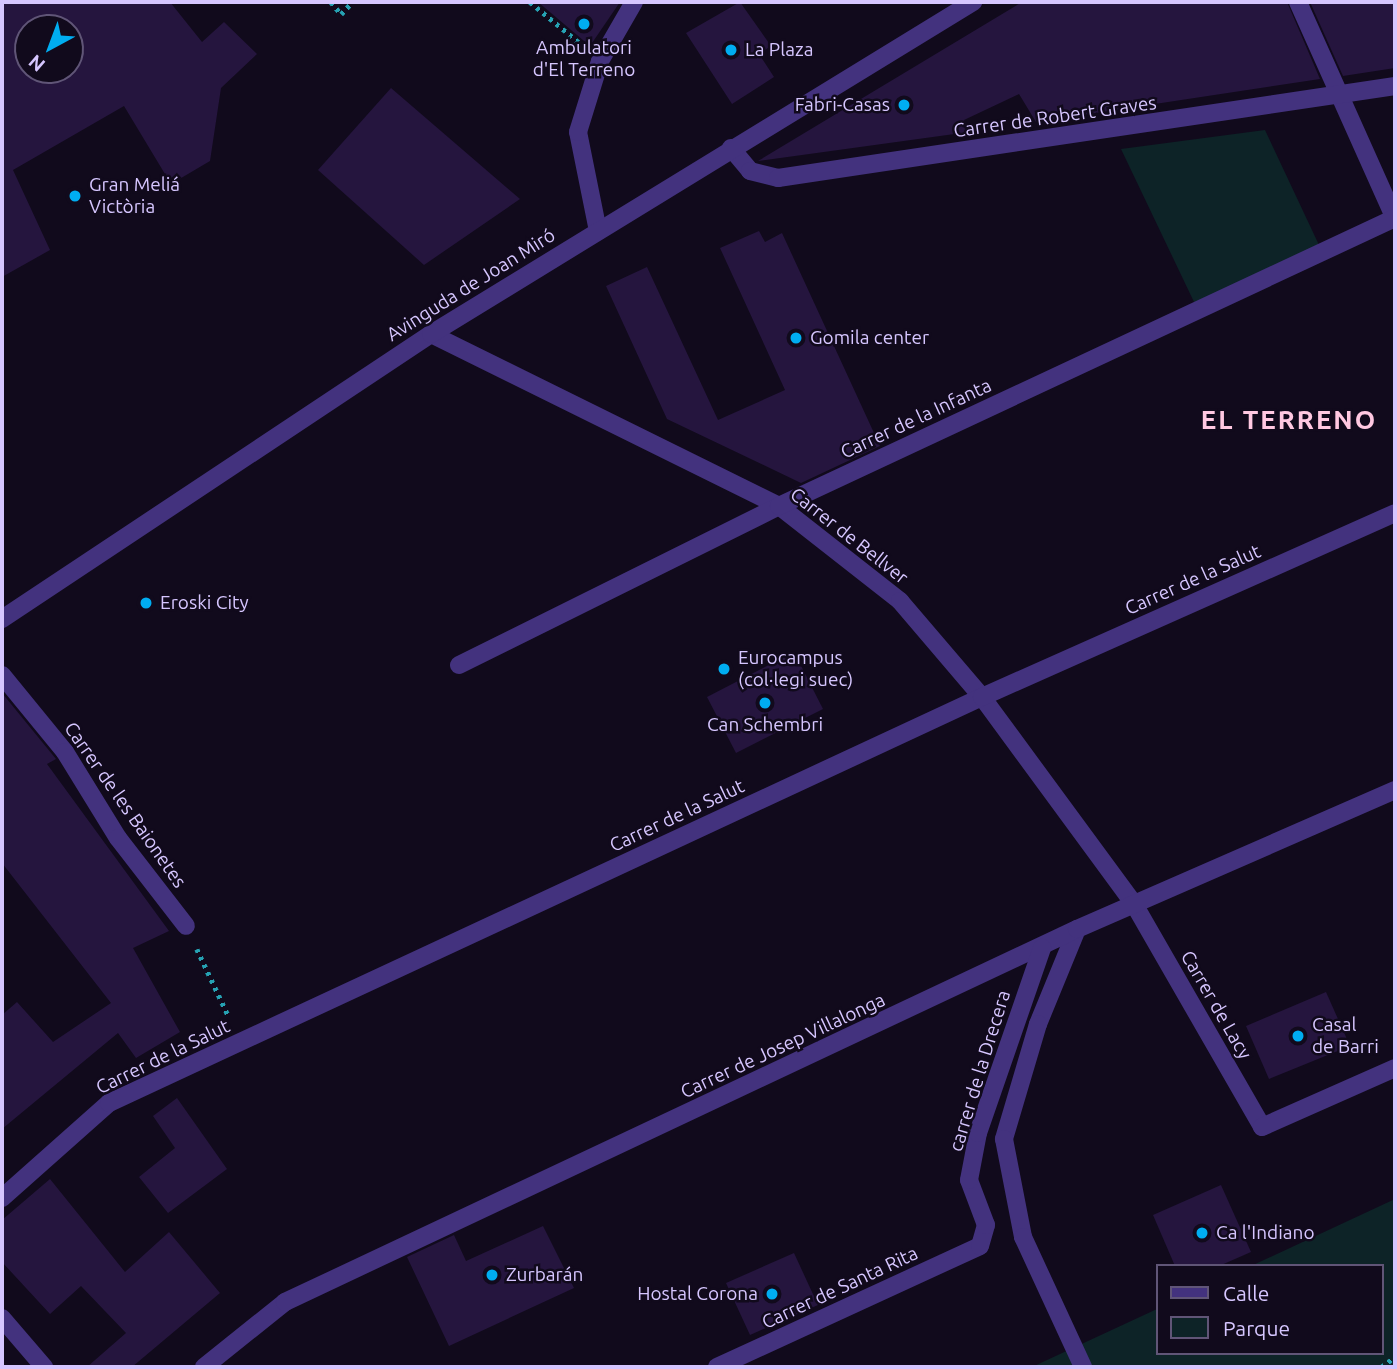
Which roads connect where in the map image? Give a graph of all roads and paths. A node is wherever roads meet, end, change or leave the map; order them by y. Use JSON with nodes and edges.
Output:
{"nodes":[{"id":1,"x":331,"y":2,"type":"edge"},
{"id":2,"x":352,"y":2,"type":"edge"},
{"id":3,"x":530,"y":2,"type":"edge"},
{"id":4,"x":634,"y":2,"type":"edge"},
{"id":5,"x":973,"y":2,"type":"edge"},
{"id":6,"x":1298,"y":2,"type":"edge"},
{"id":7,"x":600,"y":61,"type":"junction"},
{"id":8,"x":1395,"y":86,"type":"edge"},
{"id":9,"x":1341,"y":96,"type":"junction"},
{"id":10,"x":731,"y":148,"type":"junction"},
{"id":11,"x":1395,"y":219,"type":"edge"},
{"id":12,"x":597,"y":232,"type":"junction"},
{"id":13,"x":431,"y":334,"type":"junction"},
{"id":14,"x":779,"y":506,"type":"junction"},
{"id":15,"x":1395,"y":513,"type":"edge"},
{"id":16,"x":2,"y":619,"type":"edge"},
{"id":17,"x":459,"y":665,"type":"dead end"},
{"id":18,"x":2,"y":675,"type":"edge"},
{"id":19,"x":982,"y":697,"type":"junction"},
{"id":20,"x":1395,"y":790,"type":"edge"},
{"id":21,"x":1134,"y":904,"type":"junction"},
{"id":22,"x":186,"y":926,"type":"joint"},
{"id":23,"x":1077,"y":929,"type":"junction"},
{"id":24,"x":1042,"y":948,"type":"junction"},
{"id":25,"x":240,"y":1042,"type":"junction"},
{"id":26,"x":1395,"y":1068,"type":"edge"},
{"id":27,"x":2,"y":1198,"type":"edge"},
{"id":28,"x":980,"y":1247,"type":"joint"},
{"id":29,"x":2,"y":1318,"type":"edge"},
{"id":30,"x":1395,"y":1357,"type":"edge"},
{"id":31,"x":44,"y":1367,"type":"edge"},
{"id":32,"x":204,"y":1367,"type":"edge"},
{"id":33,"x":718,"y":1367,"type":"edge"},
{"id":34,"x":1083,"y":1367,"type":"edge"},
{"id":35,"x":1381,"y":1367,"type":"edge"}],
"edges":[{"from":1,"to":2,"type":"path"},
{"from":3,"to":7,"type":"path"},
{"from":4,"to":7,"type":"street"},
{"from":5,"to":10,"type":"street","name":"Avinguda de Joan Miró"},
{"from":6,"to":9,"type":"street"},
{"from":7,"to":12,"type":"street"},
{"from":8,"to":9,"type":"street","name":"Carrer de Robert Graves"},
{"from":9,"to":10,"type":"street","name":"Carrer de Robert Graves"},
{"from":9,"to":11,"type":"street"},
{"from":10,"to":12,"type":"street","name":"Avinguda de Joan Miró"},
{"from":11,"to":14,"type":"street","name":"Carrer de la Infanta"},
{"from":12,"to":13,"type":"street","name":"Avinguda de Joan Miró"},
{"from":13,"to":14,"type":"street","name":"Carrer de Bellver"},
{"from":13,"to":16,"type":"street","name":"Avinguda de Joan Miró"},
{"from":14,"to":17,"type":"street","name":"Carrer de la Infanta"},
{"from":14,"to":19,"type":"street","name":"Carrer de Bellver"},
{"from":15,"to":19,"type":"street","name":"Carrer de la Salut"},
{"from":18,"to":22,"type":"street","name":"Carrer de les Baionetes"},
{"from":19,"to":21,"type":"street","name":"Carrer de Bellver"},
{"from":19,"to":25,"type":"street","name":"Carrer de la Salut"},
{"from":20,"to":21,"type":"street","name":"Carrer de Josep Villalonga"},
{"from":21,"to":23,"type":"street","name":"Carrer de Josep Villalonga"},
{"from":21,"to":26,"type":"street","name":"Carrer de Lacy"},
{"from":22,"to":25,"type":"path"},
{"from":23,"to":24,"type":"street","name":"Carrer de Josep Villalonga"},
{"from":23,"to":34,"type":"street"},
{"from":24,"to":28,"type":"street","name":"carrer de la Drecera"},
{"from":24,"to":32,"type":"street","name":"Carrer de Josep Villalonga"},
{"from":25,"to":27,"type":"street","name":"Carrer de la Salut"},
{"from":28,"to":33,"type":"street","name":"Carrer de Santa Rita"},
{"from":29,"to":31,"type":"street"},
{"from":30,"to":35,"type":"path"}]}
